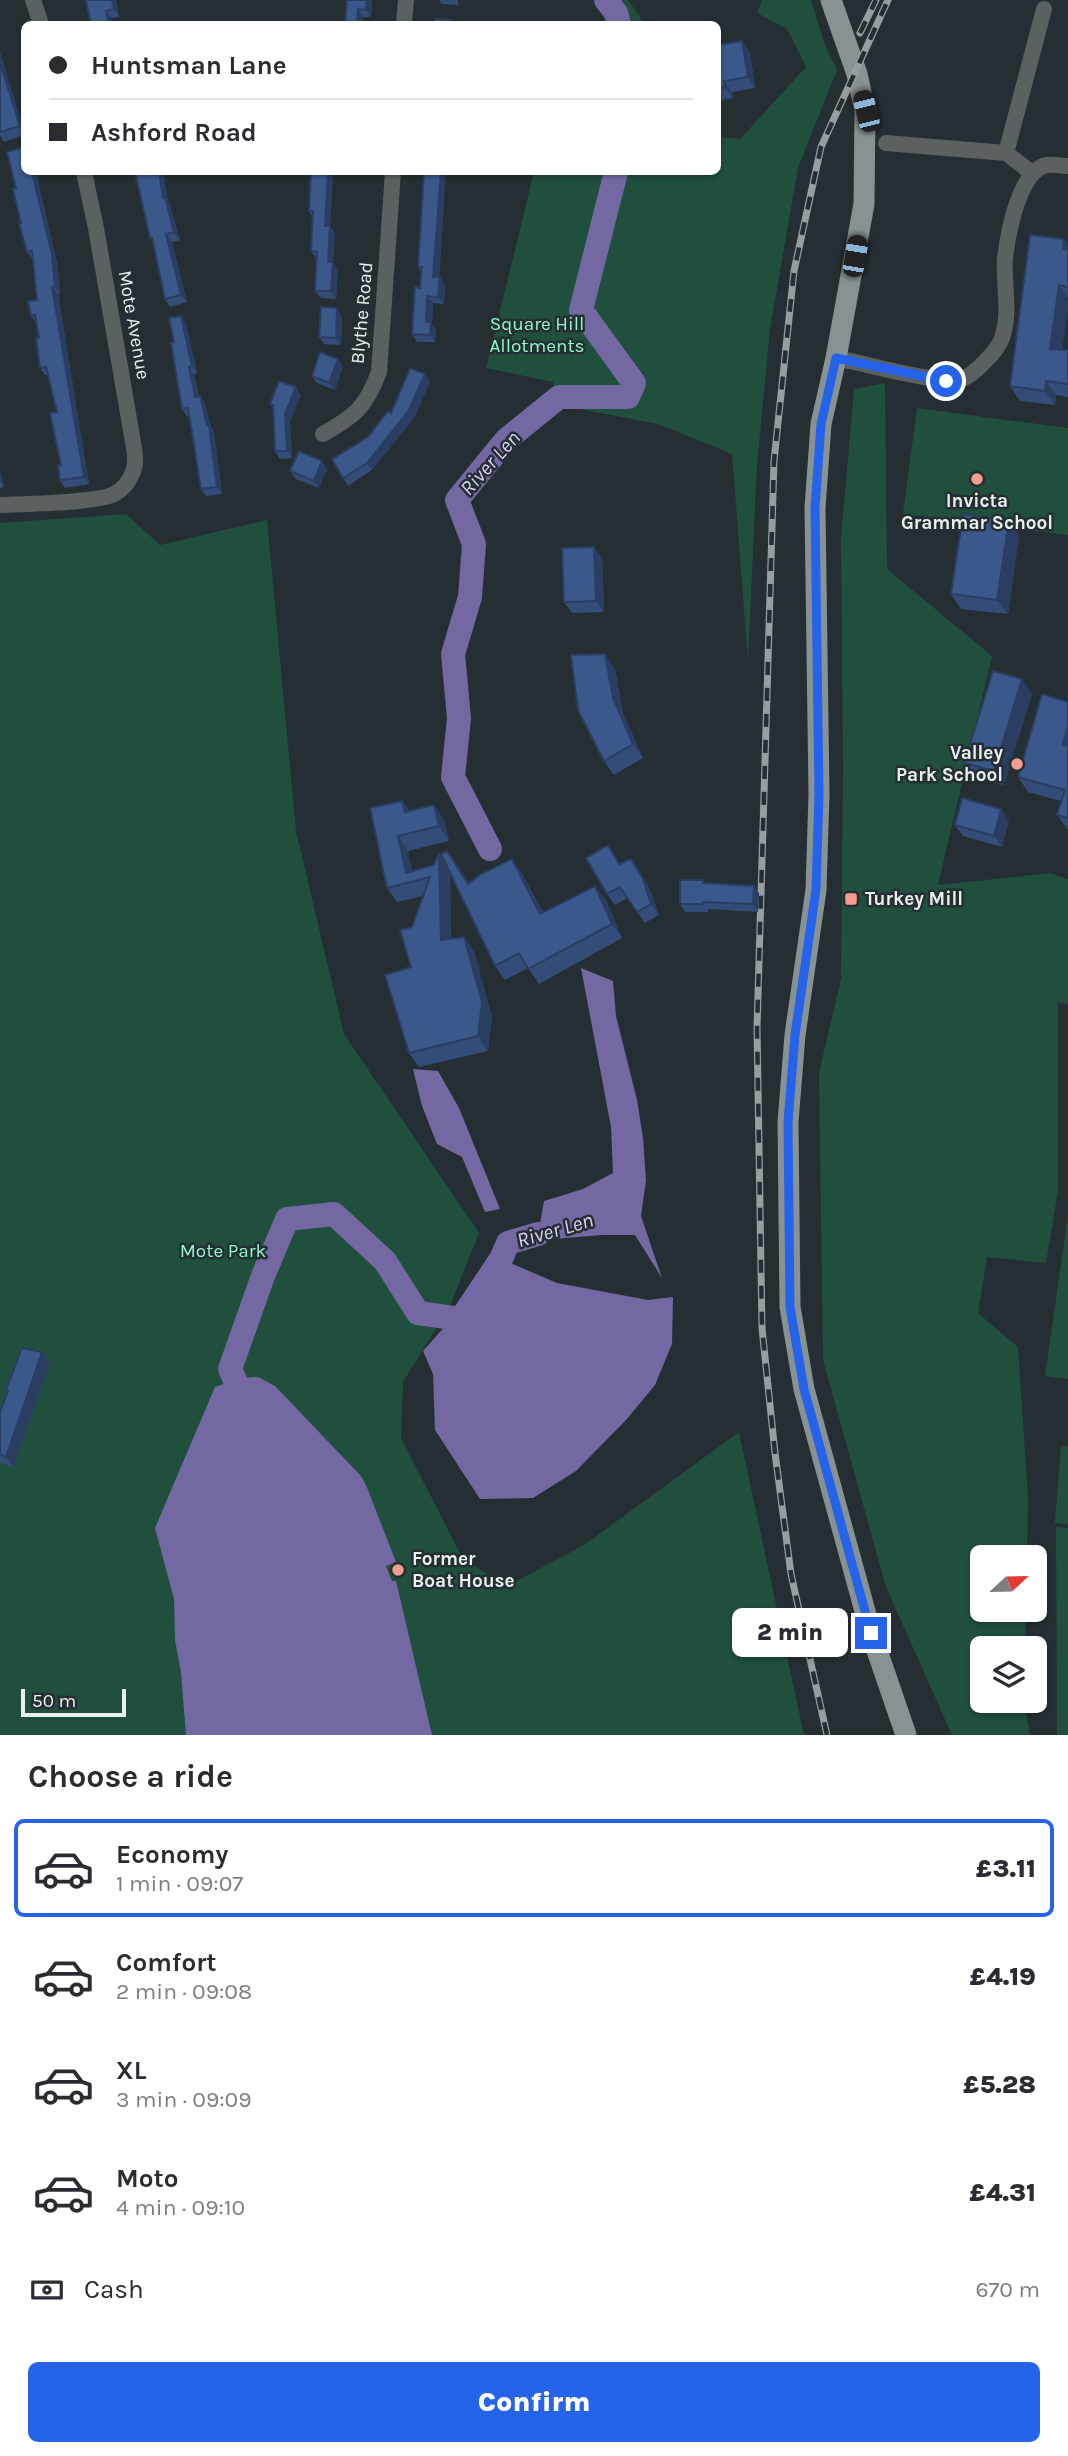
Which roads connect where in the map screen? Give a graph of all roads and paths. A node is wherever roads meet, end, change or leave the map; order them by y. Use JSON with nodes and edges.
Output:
{"nodes":[{"id":1,"x":33,"y":0,"type":"edge"},
{"id":2,"x":406,"y":0,"type":"edge"},
{"id":3,"x":831,"y":0,"type":"edge"},
{"id":4,"x":1044,"y":9,"type":"dead end"},
{"id":5,"x":40,"y":21,"type":"edge"},
{"id":6,"x":404,"y":21,"type":"edge"},
{"id":7,"x":886,"y":143,"type":"dead end"},
{"id":8,"x":1006,"y":153,"type":"junction"},
{"id":9,"x":1068,"y":166,"type":"edge"},
{"id":10,"x":1032,"y":173,"type":"junction"},
{"id":11,"x":85,"y":175,"type":"edge"},
{"id":12,"x":393,"y":175,"type":"edge"},
{"id":13,"x":836,"y":358,"type":"junction"},
{"id":14,"x":323,"y":434,"type":"dead end"},
{"id":15,"x":0,"y":505,"type":"edge"},
{"id":16,"x":906,"y":1735,"type":"edge"}],
"edges":[{"from":1,"to":5,"type":"street"},
{"from":2,"to":6,"type":"street"},
{"from":3,"to":13,"type":"main road"},
{"from":4,"to":8,"type":"street"},
{"from":7,"to":8,"type":"street"},
{"from":8,"to":10,"type":"street"},
{"from":9,"to":10,"type":"street"},
{"from":10,"to":13,"type":"street"},
{"from":11,"to":15,"type":"street","name":"Mote Avenue"},
{"from":12,"to":14,"type":"street","name":"Blythe Road"},
{"from":13,"to":16,"type":"main road"}]}
